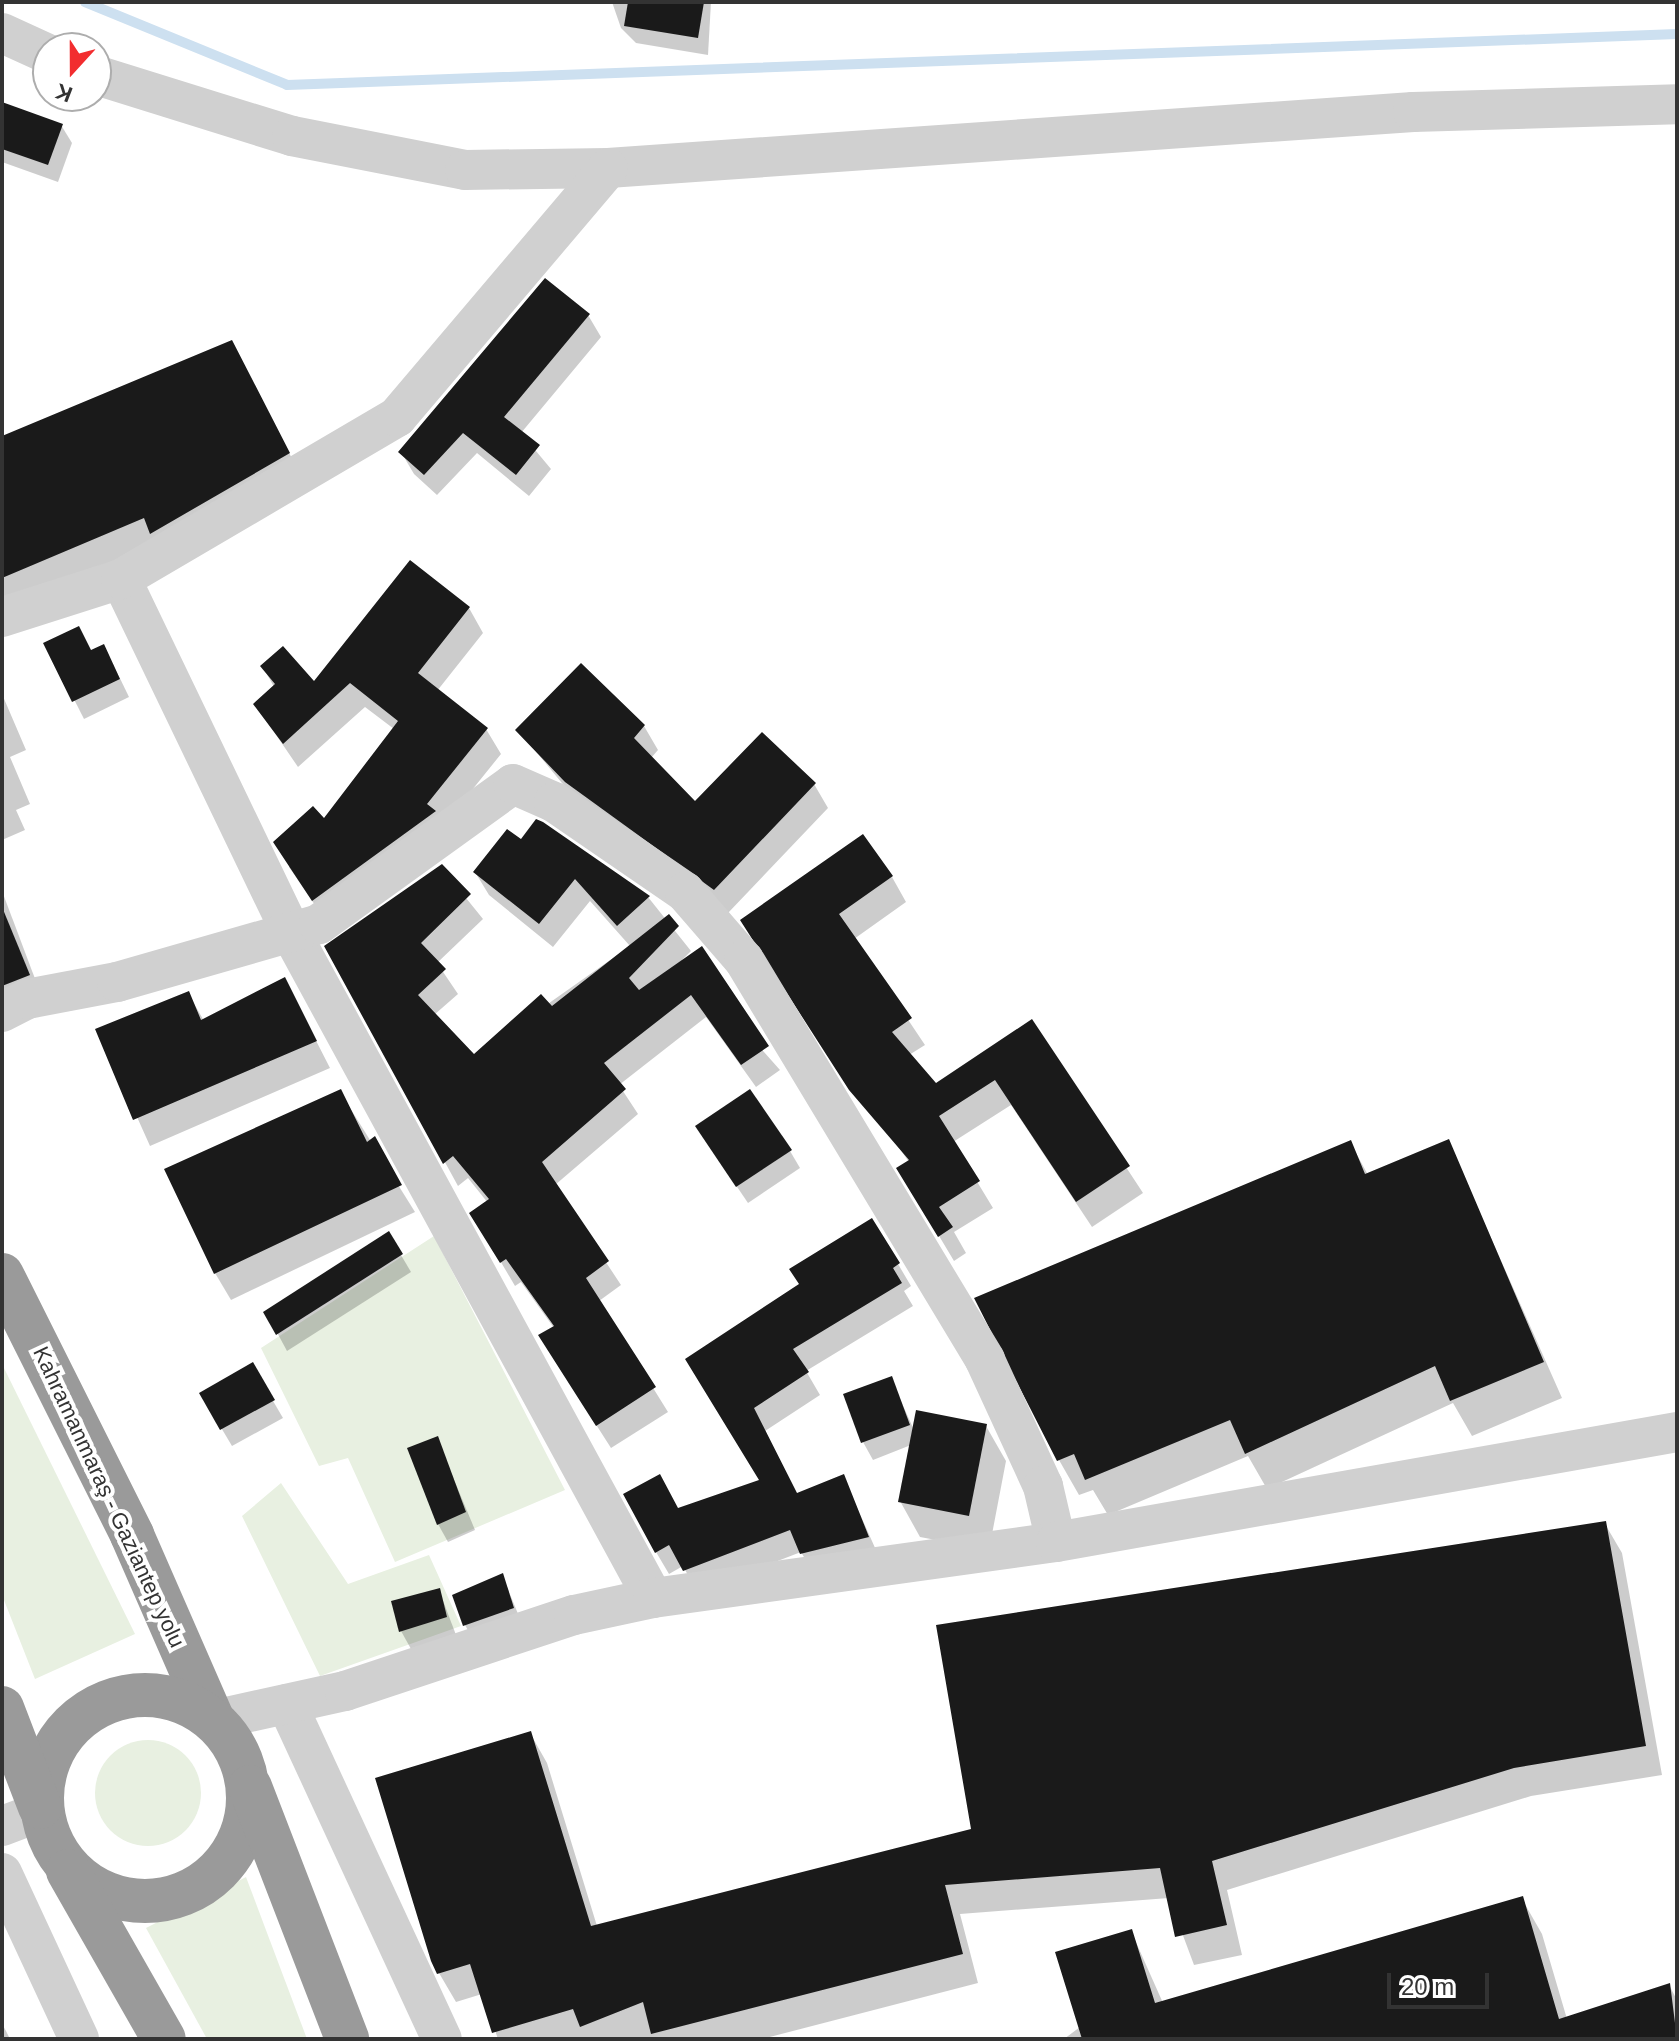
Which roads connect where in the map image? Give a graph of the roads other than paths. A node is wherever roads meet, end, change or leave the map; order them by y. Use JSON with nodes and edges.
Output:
{"nodes":[{"id":1,"x":2,"y":33,"type":"edge"},
{"id":2,"x":32,"y":47,"type":"edge"},
{"id":3,"x":112,"y":80,"type":"edge"},
{"id":4,"x":1677,"y":104,"type":"edge"},
{"id":5,"x":608,"y":168,"type":"junction"},
{"id":6,"x":121,"y":579,"type":"junction"},
{"id":7,"x":2,"y":617,"type":"edge"},
{"id":8,"x":291,"y":933,"type":"junction"},
{"id":9,"x":2,"y":1012,"type":"edge"},
{"id":10,"x":2,"y":1275,"type":"edge"},
{"id":11,"x":1677,"y":1432,"type":"edge"},
{"id":12,"x":1056,"y":1542,"type":"junction"},
{"id":13,"x":653,"y":1598,"type":"junction"},
{"id":14,"x":287,"y":1704,"type":"junction"},
{"id":15,"x":2,"y":1708,"type":"edge"},
{"id":16,"x":213,"y":1720,"type":"junction"},
{"id":17,"x":247,"y":1778,"type":"junction"},
{"id":18,"x":22,"y":1819,"type":"edge"},
{"id":19,"x":65,"y":1865,"type":"junction"},
{"id":20,"x":2,"y":1873,"type":"edge"},
{"id":21,"x":79,"y":2039,"type":"edge"},
{"id":22,"x":164,"y":2039,"type":"edge"},
{"id":23,"x":347,"y":2039,"type":"edge"},
{"id":24,"x":442,"y":2039,"type":"edge"}],
"edges":[{"from":1,"to":2,"type":"street"},
{"from":3,"to":5,"type":"street"},
{"from":4,"to":5,"type":"street"},
{"from":5,"to":6,"type":"street"},
{"from":6,"to":7,"type":"street"},
{"from":6,"to":8,"type":"street"},
{"from":8,"to":9,"type":"street"},
{"from":8,"to":12,"type":"street"},
{"from":8,"to":13,"type":"street"},
{"from":10,"to":16,"type":"highway","name":"Kahramanmaraş - Gaziantep yolu"},
{"from":11,"to":12,"type":"street"},
{"from":12,"to":13,"type":"street"},
{"from":13,"to":14,"type":"street"},
{"from":14,"to":16,"type":"street"},
{"from":14,"to":24,"type":"street"},
{"from":15,"to":18,"type":"highway"},
{"from":16,"to":17,"type":"highway"},
{"from":16,"to":18,"type":"highway"},
{"from":17,"to":19,"type":"highway"},
{"from":17,"to":23,"type":"highway"},
{"from":18,"to":19,"type":"highway"},
{"from":19,"to":22,"type":"highway"},
{"from":20,"to":21,"type":"street"}]}
